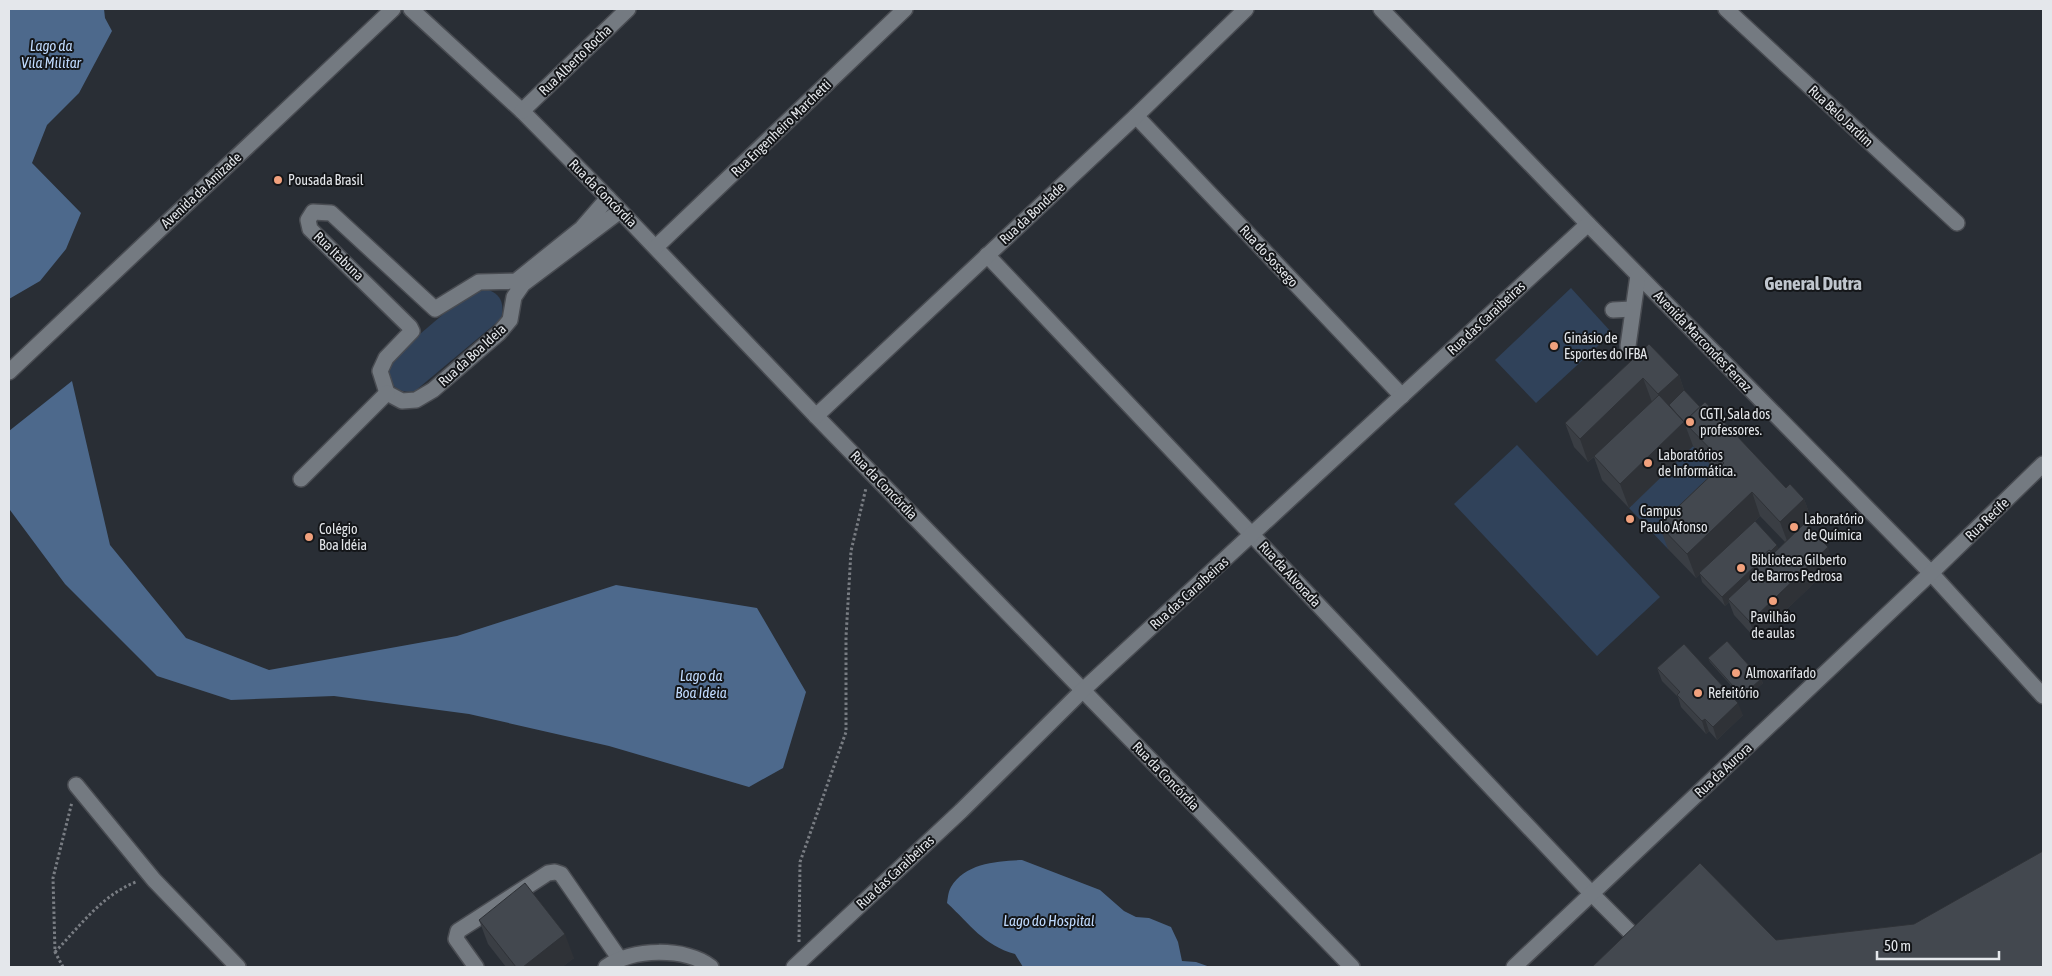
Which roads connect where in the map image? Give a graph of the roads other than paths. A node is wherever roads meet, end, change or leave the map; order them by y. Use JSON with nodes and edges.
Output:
{"nodes":[{"id":1,"x":393,"y":9,"type":"edge"},
{"id":2,"x":411,"y":9,"type":"edge"},
{"id":3,"x":628,"y":9,"type":"edge"},
{"id":4,"x":905,"y":9,"type":"edge"},
{"id":5,"x":1246,"y":9,"type":"edge"},
{"id":6,"x":1382,"y":9,"type":"edge"},
{"id":7,"x":1726,"y":9,"type":"edge"},
{"id":8,"x":522,"y":112,"type":"junction"},
{"id":9,"x":1136,"y":116,"type":"junction"},
{"id":10,"x":608,"y":198,"type":"junction"},
{"id":11,"x":620,"y":211,"type":"junction"},
{"id":12,"x":1957,"y":222,"type":"dead end"},
{"id":13,"x":1588,"y":224,"type":"junction"},
{"id":14,"x":656,"y":247,"type":"junction"},
{"id":15,"x":987,"y":255,"type":"junction"},
{"id":16,"x":1638,"y":275,"type":"junction"},
{"id":17,"x":1632,"y":309,"type":"junction"},
{"id":18,"x":1613,"y":310,"type":"dead end"},
{"id":19,"x":1628,"y":346,"type":"dead end"},
{"id":20,"x":9,"y":372,"type":"edge"},
{"id":21,"x":387,"y":393,"type":"junction"},
{"id":22,"x":1402,"y":396,"type":"junction"},
{"id":23,"x":816,"y":416,"type":"junction"},
{"id":24,"x":2043,"y":464,"type":"edge"},
{"id":25,"x":301,"y":479,"type":"dead end"},
{"id":26,"x":1253,"y":535,"type":"junction"},
{"id":27,"x":1931,"y":573,"type":"junction"},
{"id":28,"x":1083,"y":690,"type":"junction"},
{"id":29,"x":2043,"y":696,"type":"edge"},
{"id":30,"x":76,"y":785,"type":"road end"},
{"id":31,"x":1592,"y":894,"type":"junction"},
{"id":32,"x":619,"y":958,"type":"junction"},
{"id":33,"x":798,"y":966,"type":"edge"},
{"id":34,"x":238,"y":967,"type":"edge"},
{"id":35,"x":476,"y":967,"type":"edge"},
{"id":36,"x":606,"y":967,"type":"edge"},
{"id":37,"x":711,"y":967,"type":"edge"},
{"id":38,"x":1352,"y":967,"type":"edge"},
{"id":39,"x":1514,"y":967,"type":"edge"},
{"id":40,"x":1665,"y":967,"type":"edge"}],
"edges":[{"from":1,"to":20,"type":"street","name":"Avenida da Amizade"},
{"from":2,"to":8,"type":"street","name":"Rua da Concórdia"},
{"from":3,"to":8,"type":"street","name":"Rua Alberto Rocha"},
{"from":4,"to":14,"type":"street","name":"Rua Engenheiro Marchetti"},
{"from":5,"to":9,"type":"street","name":"Rua da Bondade"},
{"from":6,"to":13,"type":"street","name":"Avenida Marcondes Ferraz"},
{"from":7,"to":12,"type":"street","name":"Rua Belo Jardim"},
{"from":8,"to":10,"type":"street","name":"Rua da Concórdia"},
{"from":9,"to":15,"type":"street","name":"Rua da Bondade"},
{"from":9,"to":22,"type":"street","name":"Rua do Sossego"},
{"from":10,"to":11,"type":"street","name":"Rua da Concórdia"},
{"from":10,"to":21,"type":"street","name":"Rua Itabuna"},
{"from":11,"to":14,"type":"street","name":"Rua da Concórdia"},
{"from":11,"to":21,"type":"street","name":"Rua da Boa Ideia"},
{"from":13,"to":16,"type":"street","name":"Avenida Marcondes Ferraz"},
{"from":13,"to":22,"type":"street","name":"Rua das Caraibeiras"},
{"from":14,"to":23,"type":"street","name":"Rua da Concórdia"},
{"from":15,"to":23,"type":"street","name":"Rua da Bondade"},
{"from":15,"to":26,"type":"street","name":"Rua da Alvorada"},
{"from":16,"to":17,"type":"street"},
{"from":16,"to":27,"type":"street","name":"Avenida Marcondes Ferraz"},
{"from":17,"to":18,"type":"street"},
{"from":17,"to":19,"type":"street"},
{"from":21,"to":25,"type":"street"},
{"from":22,"to":26,"type":"street","name":"Rua das Caraibeiras"},
{"from":23,"to":28,"type":"street","name":"Rua da Concórdia"},
{"from":24,"to":27,"type":"street","name":"Rua Recife"},
{"from":26,"to":28,"type":"street","name":"Rua das Caraibeiras"},
{"from":26,"to":31,"type":"street","name":"Rua da Alvorada"},
{"from":27,"to":29,"type":"street","name":"Avenida Marcondes Ferraz"},
{"from":27,"to":31,"type":"street","name":"Rua da Aurora"},
{"from":28,"to":33,"type":"street","name":"Rua das Caraibeiras"},
{"from":28,"to":38,"type":"street","name":"Rua da Concórdia"},
{"from":30,"to":34,"type":"street"},
{"from":31,"to":39,"type":"street","name":"Rua da Aurora"},
{"from":31,"to":40,"type":"street","name":"Rua da Alvorada"},
{"from":32,"to":35,"type":"street"},
{"from":32,"to":36,"type":"street"},
{"from":32,"to":37,"type":"street"}]}
